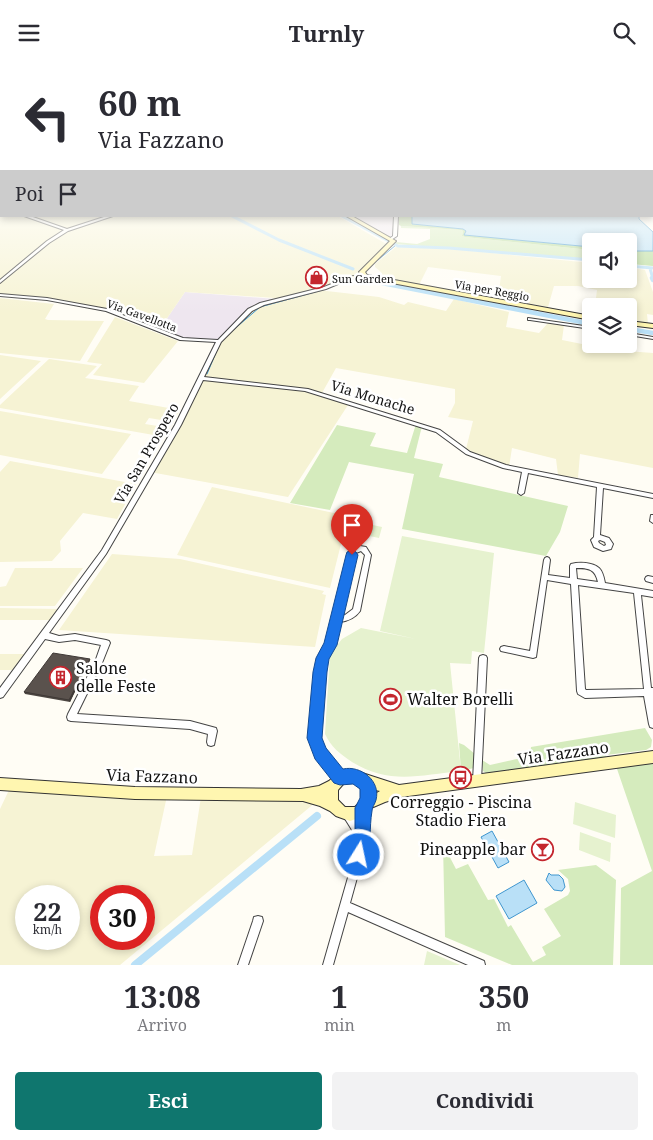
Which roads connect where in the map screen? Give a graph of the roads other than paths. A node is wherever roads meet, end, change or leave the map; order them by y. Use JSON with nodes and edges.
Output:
{"nodes":[{"id":1,"x":64,"y":229,"type":"edge"},
{"id":2,"x":70,"y":229,"type":"edge"},
{"id":3,"x":370,"y":229,"type":"edge"},
{"id":4,"x":395,"y":229,"type":"edge"},
{"id":5,"x":67,"y":230,"type":"junction"},
{"id":6,"x":392,"y":242,"type":"junction"},
{"id":7,"x":374,"y":270,"type":"junction"},
{"id":8,"x":365,"y":274,"type":"junction"},
{"id":9,"x":350,"y":278,"type":"joint"},
{"id":10,"x":389,"y":281,"type":"junction"},
{"id":11,"x":0,"y":282,"type":"edge"},
{"id":12,"x":0,"y":295,"type":"edge"},
{"id":13,"x":582,"y":316,"type":"edge"},
{"id":14,"x":530,"y":319,"type":"dead end"},
{"id":15,"x":637,"y":324,"type":"edge"},
{"id":16,"x":653,"y":326,"type":"edge"},
{"id":17,"x":582,"y":327,"type":"edge"},
{"id":18,"x":637,"y":335,"type":"edge"},
{"id":19,"x":653,"y":338,"type":"edge"},
{"id":20,"x":219,"y":341,"type":"junction"},
{"id":21,"x":202,"y":378,"type":"junction"},
{"id":22,"x":525,"y":471,"type":"junction"},
{"id":23,"x":600,"y":485,"type":"junction"},
{"id":24,"x":521,"y":493,"type":"dead end"},
{"id":25,"x":653,"y":496,"type":"edge"},
{"id":26,"x":653,"y":517,"type":"edge"},
{"id":27,"x":653,"y":521,"type":"edge"},
{"id":28,"x":597,"y":538,"type":"dead end"},
{"id":29,"x":547,"y":561,"type":"dead end"},
{"id":30,"x":545,"y":577,"type":"junction"},
{"id":31,"x":574,"y":581,"type":"junction"},
{"id":32,"x":602,"y":586,"type":"junction"},
{"id":33,"x":637,"y":591,"type":"junction"},
{"id":34,"x":653,"y":594,"type":"edge"},
{"id":35,"x":336,"y":620,"type":"junction"},
{"id":36,"x":43,"y":635,"type":"junction"},
{"id":37,"x":504,"y":649,"type":"dead end"},
{"id":38,"x":483,"y":658,"type":"dead end"},
{"id":39,"x":650,"y":693,"type":"edge"},
{"id":40,"x":0,"y":694,"type":"edge"},
{"id":41,"x":653,"y":724,"type":"edge"},
{"id":42,"x":210,"y":741,"type":"dead end"},
{"id":43,"x":653,"y":757,"type":"edge"},
{"id":44,"x":361,"y":779,"type":"junction"},
{"id":45,"x":477,"y":781,"type":"junction"},
{"id":46,"x":336,"y":782,"type":"junction"},
{"id":47,"x":1,"y":785,"type":"edge"},
{"id":48,"x":401,"y":791,"type":"junction"},
{"id":49,"x":301,"y":795,"type":"junction"},
{"id":50,"x":334,"y":806,"type":"junction"},
{"id":51,"x":365,"y":806,"type":"junction"},
{"id":52,"x":347,"y":814,"type":"junction"},
{"id":53,"x":361,"y":846,"type":"junction"},
{"id":54,"x":345,"y":906,"type":"junction"},
{"id":55,"x":258,"y":921,"type":"dead end"},
{"id":56,"x":243,"y":965,"type":"edge"},
{"id":57,"x":328,"y":965,"type":"edge"},
{"id":58,"x":480,"y":965,"type":"edge"}],
"edges":[{"from":1,"to":5,"type":"street"},
{"from":2,"to":5,"type":"street"},
{"from":3,"to":6,"type":"street"},
{"from":4,"to":6,"type":"street"},
{"from":5,"to":11,"type":"street"},
{"from":6,"to":7,"type":"main road"},
{"from":7,"to":8,"type":"street"},
{"from":7,"to":8,"type":"street"},
{"from":7,"to":10,"type":"street","name":"Via per Reggio"},
{"from":8,"to":9,"type":"street","name":"Via San Prospero"},
{"from":8,"to":10,"type":"main road","name":"Via per Reggio"},
{"from":9,"to":20,"type":"street","name":"Via San Prospero"},
{"from":10,"to":13,"type":"street","name":"Via per Reggio"},
{"from":12,"to":20,"type":"street","name":"Via Gavellotta"},
{"from":14,"to":17,"type":"street"},
{"from":15,"to":16,"type":"main road"},
{"from":18,"to":19,"type":"street"},
{"from":20,"to":21,"type":"street","name":"Via San Prospero"},
{"from":21,"to":22,"type":"street","name":"Via Monache"},
{"from":21,"to":36,"type":"street","name":"Via San Prospero"},
{"from":22,"to":23,"type":"street","name":"Via Monache"},
{"from":22,"to":24,"type":"street"},
{"from":23,"to":25,"type":"street","name":"Via Monache"},
{"from":23,"to":28,"type":"street"},
{"from":26,"to":27,"type":"street"},
{"from":29,"to":30,"type":"street"},
{"from":30,"to":31,"type":"street"},
{"from":30,"to":37,"type":"street"},
{"from":31,"to":32,"type":"street"},
{"from":31,"to":32,"type":"street"},
{"from":31,"to":39,"type":"street"},
{"from":32,"to":33,"type":"street"},
{"from":33,"to":34,"type":"street"},
{"from":33,"to":39,"type":"street"},
{"from":35,"to":35,"type":"street"},
{"from":35,"to":46,"type":"street"},
{"from":36,"to":40,"type":"street","name":"Via San Prospero"},
{"from":36,"to":42,"type":"street"},
{"from":38,"to":45,"type":"street"},
{"from":39,"to":41,"type":"street"},
{"from":43,"to":45,"type":"street","name":"Via Fazzano"},
{"from":44,"to":46,"type":"main road","name":"Via Fazzano"},
{"from":44,"to":48,"type":"street","name":"Via Fazzano"},
{"from":44,"to":51,"type":"main road"},
{"from":45,"to":48,"type":"street","name":"Via Fazzano"},
{"from":46,"to":49,"type":"main road","name":"Via Fazzano"},
{"from":46,"to":50,"type":"main road"},
{"from":47,"to":49,"type":"street","name":"Via Fazzano"},
{"from":48,"to":51,"type":"street","name":"Via Fazzano"},
{"from":49,"to":50,"type":"street","name":"Via Fazzano"},
{"from":50,"to":52,"type":"main road","name":"Via Fazzano"},
{"from":51,"to":52,"type":"main road","name":"Via Fazzano"},
{"from":51,"to":53,"type":"street"},
{"from":52,"to":53,"type":"street"},
{"from":53,"to":54,"type":"street"},
{"from":54,"to":57,"type":"street"},
{"from":54,"to":58,"type":"street"},
{"from":55,"to":56,"type":"street"}]}
